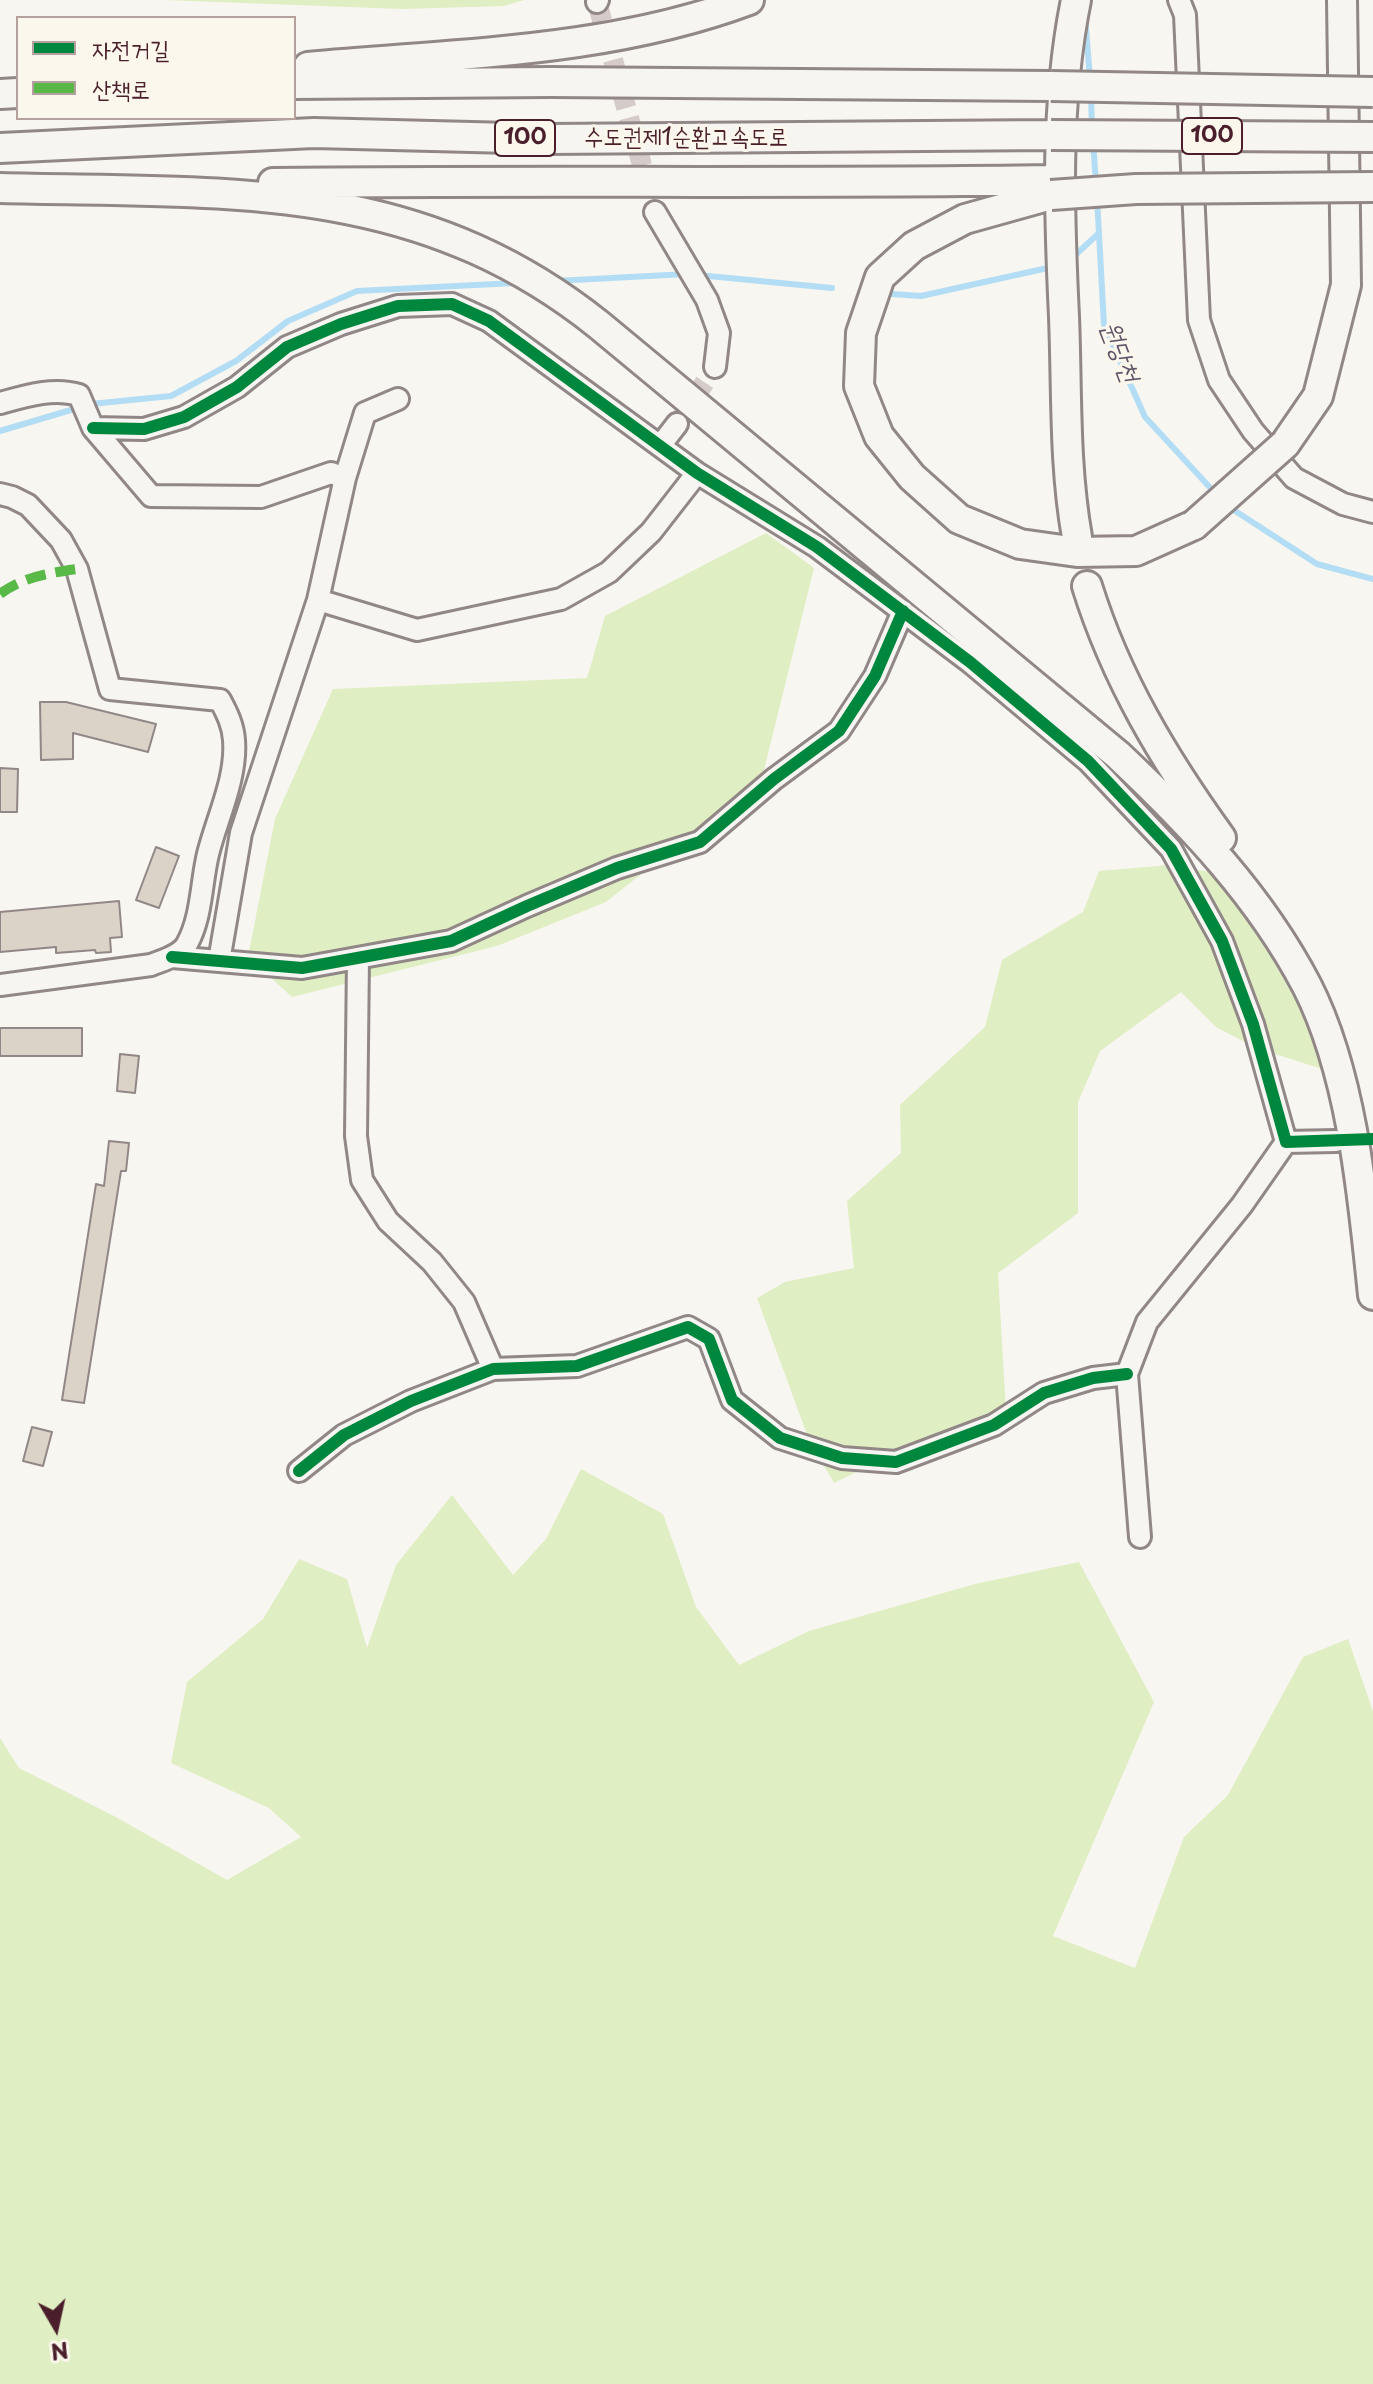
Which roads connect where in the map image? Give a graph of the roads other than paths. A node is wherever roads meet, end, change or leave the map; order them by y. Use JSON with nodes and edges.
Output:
{"nodes":[{"id":1,"x":749,"y":0,"type":"edge"},
{"id":2,"x":1179,"y":0,"type":"edge"},
{"id":3,"x":1342,"y":0,"type":"edge"},
{"id":4,"x":1074,"y":10,"type":"edge"},
{"id":5,"x":296,"y":68,"type":"edge"},
{"id":6,"x":296,"y":84,"type":"edge"},
{"id":7,"x":1373,"y":92,"type":"edge"},
{"id":8,"x":1373,"y":137,"type":"edge"},
{"id":9,"x":0,"y":148,"type":"edge"},
{"id":10,"x":1373,"y":187,"type":"edge"},
{"id":11,"x":0,"y":188,"type":"edge"},
{"id":12,"x":1051,"y":188,"type":"junction"},
{"id":13,"x":655,"y":212,"type":"tunnel mouth"},
{"id":14,"x":715,"y":367,"type":"tunnel mouth"},
{"id":15,"x":398,"y":399,"type":"dead end"},
{"id":16,"x":0,"y":403,"type":"edge"},
{"id":17,"x":91,"y":424,"type":"junction"},
{"id":18,"x":677,"y":424,"type":"tunnel mouth"},
{"id":19,"x":660,"y":446,"type":"junction"},
{"id":20,"x":697,"y":473,"type":"junction"},
{"id":21,"x":345,"y":478,"type":"junction"},
{"id":22,"x":0,"y":494,"type":"edge"},
{"id":23,"x":1373,"y":512,"type":"edge"},
{"id":24,"x":1077,"y":537,"type":"dead end"},
{"id":25,"x":1087,"y":586,"type":"dead end"},
{"id":26,"x":318,"y":600,"type":"junction"},
{"id":27,"x":903,"y":611,"type":"junction"},
{"id":28,"x":172,"y":957,"type":"junction"},
{"id":29,"x":358,"y":958,"type":"junction"},
{"id":30,"x":219,"y":961,"type":"junction"},
{"id":31,"x":0,"y":985,"type":"edge"},
{"id":32,"x":1308,"y":988,"type":"junction"},
{"id":33,"x":1336,"y":1141,"type":"dead end"},
{"id":34,"x":1286,"y":1142,"type":"junction"},
{"id":35,"x":1373,"y":1295,"type":"edge"},
{"id":36,"x":493,"y":1369,"type":"junction"},
{"id":37,"x":1127,"y":1374,"type":"junction"},
{"id":38,"x":299,"y":1471,"type":"dead end"},
{"id":39,"x":1140,"y":1537,"type":"dead end"}],
"edges":[{"from":1,"to":5,"type":"highway"},
{"from":2,"to":23,"type":"street"},
{"from":3,"to":12,"type":"highway","bridge":true},
{"from":4,"to":24,"type":"highway"},
{"from":6,"to":7,"type":"highway","number":"100","bridge":true},
{"from":8,"to":9,"type":"highway","name":"수도권제1순환고속도로","number":"100","bridge":true},
{"from":10,"to":12,"type":"highway","bridge":true},
{"from":11,"to":12,"type":"highway"},
{"from":11,"to":32,"type":"highway"},
{"from":13,"to":14,"type":"street"},
{"from":15,"to":21,"type":"street"},
{"from":16,"to":17,"type":"street"},
{"from":17,"to":19,"type":"street"},
{"from":17,"to":21,"type":"street"},
{"from":18,"to":19,"type":"street"},
{"from":19,"to":20,"type":"street"},
{"from":20,"to":26,"type":"street"},
{"from":20,"to":27,"type":"street"},
{"from":21,"to":26,"type":"street"},
{"from":22,"to":28,"type":"street"},
{"from":25,"to":32,"type":"highway"},
{"from":26,"to":30,"type":"street"},
{"from":27,"to":29,"type":"street"},
{"from":27,"to":34,"type":"street"},
{"from":28,"to":30,"type":"street"},
{"from":28,"to":31,"type":"street"},
{"from":29,"to":30,"type":"street"},
{"from":29,"to":36,"type":"street"},
{"from":32,"to":35,"type":"highway"},
{"from":33,"to":34,"type":"street"},
{"from":34,"to":37,"type":"street"},
{"from":36,"to":37,"type":"street"},
{"from":36,"to":38,"type":"street"},
{"from":37,"to":39,"type":"street"}]}
